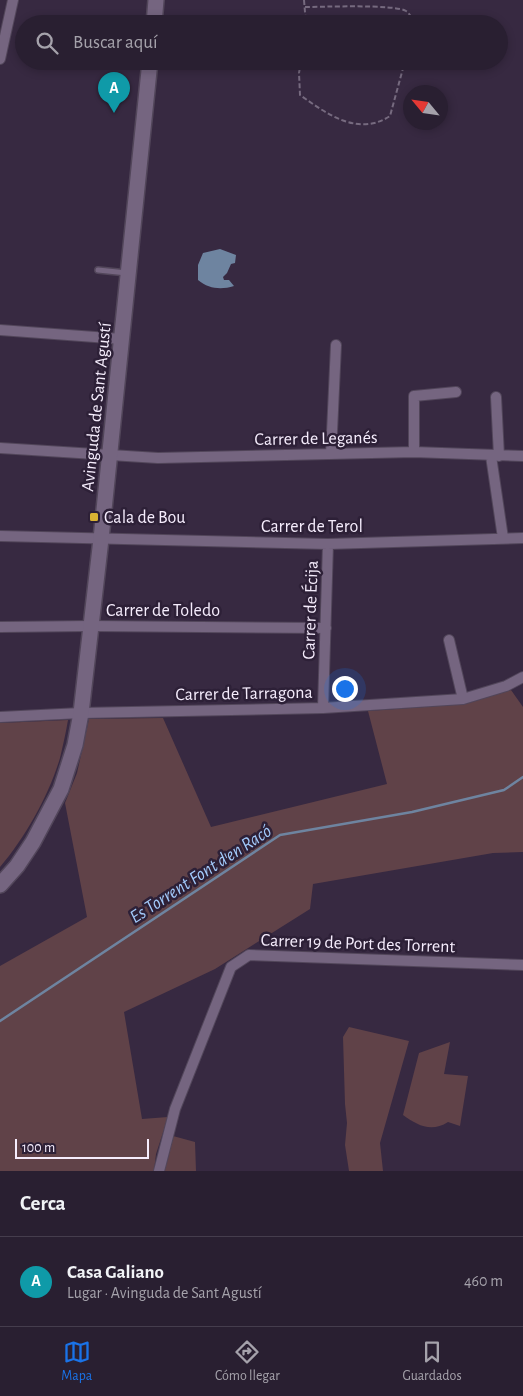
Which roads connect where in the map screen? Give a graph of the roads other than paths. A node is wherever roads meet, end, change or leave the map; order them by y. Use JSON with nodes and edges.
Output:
{"nodes":[{"id":1,"x":13,"y":0,"type":"edge"},
{"id":2,"x":156,"y":0,"type":"edge"},
{"id":3,"x":155,"y":15,"type":"edge"},
{"id":4,"x":0,"y":59,"type":"edge"},
{"id":5,"x":149,"y":70,"type":"edge"},
{"id":6,"x":98,"y":270,"type":"dead end"},
{"id":7,"x":129,"y":273,"type":"junction"},
{"id":8,"x":0,"y":330,"type":"edge"},
{"id":9,"x":122,"y":339,"type":"junction"},
{"id":10,"x":336,"y":345,"type":"dead end"},
{"id":11,"x":456,"y":392,"type":"dead end"},
{"id":12,"x":496,"y":398,"type":"dead end"},
{"id":13,"x":0,"y":448,"type":"edge"},
{"id":14,"x":414,"y":452,"type":"junction"},
{"id":15,"x":332,"y":454,"type":"junction"},
{"id":16,"x":110,"y":456,"type":"junction"},
{"id":17,"x":495,"y":456,"type":"junction"},
{"id":18,"x":523,"y":456,"type":"edge"},
{"id":19,"x":0,"y":536,"type":"edge"},
{"id":20,"x":503,"y":538,"type":"junction"},
{"id":21,"x":523,"y":538,"type":"edge"},
{"id":22,"x":101,"y":539,"type":"junction"},
{"id":23,"x":328,"y":544,"type":"junction"},
{"id":24,"x":91,"y":626,"type":"junction"},
{"id":25,"x":0,"y":627,"type":"edge"},
{"id":26,"x":326,"y":628,"type":"junction"},
{"id":27,"x":449,"y":640,"type":"dead end"},
{"id":28,"x":523,"y":677,"type":"edge"},
{"id":29,"x":463,"y":699,"type":"junction"},
{"id":30,"x":323,"y":708,"type":"junction"},
{"id":31,"x":81,"y":713,"type":"junction"},
{"id":32,"x":0,"y":717,"type":"edge"},
{"id":33,"x":0,"y":885,"type":"edge"},
{"id":34,"x":523,"y":965,"type":"edge"},
{"id":35,"x":159,"y":1171,"type":"edge"}],
"edges":[{"from":1,"to":4,"type":"street"},
{"from":2,"to":3,"type":"street"},
{"from":5,"to":7,"type":"street","name":"Avinguda de Sant Agustí"},
{"from":6,"to":7,"type":"lane"},
{"from":7,"to":9,"type":"street","name":"Avinguda de Sant Agustí"},
{"from":8,"to":9,"type":"street"},
{"from":9,"to":16,"type":"street","name":"Avinguda de Sant Agustí"},
{"from":10,"to":15,"type":"street"},
{"from":11,"to":14,"type":"street"},
{"from":12,"to":17,"type":"street"},
{"from":13,"to":16,"type":"street","name":"Carrer de Leganés"},
{"from":14,"to":15,"type":"street","name":"Carrer de Leganés"},
{"from":14,"to":17,"type":"street","name":"Carrer de Leganés"},
{"from":15,"to":16,"type":"street","name":"Carrer de Leganés"},
{"from":16,"to":22,"type":"street","name":"Avinguda de Sant Agustí"},
{"from":17,"to":18,"type":"street","name":"Carrer de Leganés"},
{"from":17,"to":20,"type":"street"},
{"from":19,"to":22,"type":"street","name":"Carrer de Terol"},
{"from":20,"to":21,"type":"street","name":"Carrer de Terol"},
{"from":20,"to":23,"type":"street","name":"Carrer de Terol"},
{"from":22,"to":23,"type":"street","name":"Carrer de Terol"},
{"from":22,"to":24,"type":"street","name":"Avinguda de Sant Agustí"},
{"from":23,"to":26,"type":"street","name":"Carrer de Écija"},
{"from":24,"to":25,"type":"street","name":"Carrer de Toledo"},
{"from":24,"to":26,"type":"street","name":"Carrer de Toledo"},
{"from":24,"to":31,"type":"street","name":"Avinguda de Sant Agustí"},
{"from":26,"to":30,"type":"street","name":"Carrer de Écija"},
{"from":27,"to":29,"type":"street"},
{"from":28,"to":29,"type":"street","name":"Carrer de Tarragona"},
{"from":29,"to":30,"type":"street","name":"Carrer de Tarragona"},
{"from":30,"to":31,"type":"street","name":"Carrer de Tarragona"},
{"from":31,"to":32,"type":"street","name":"Carrer de Tarragona"},
{"from":31,"to":33,"type":"street","name":"Avinguda de Sant Agustí"},
{"from":34,"to":35,"type":"street","name":"Carrer 19 de Port des Torrent"}]}
